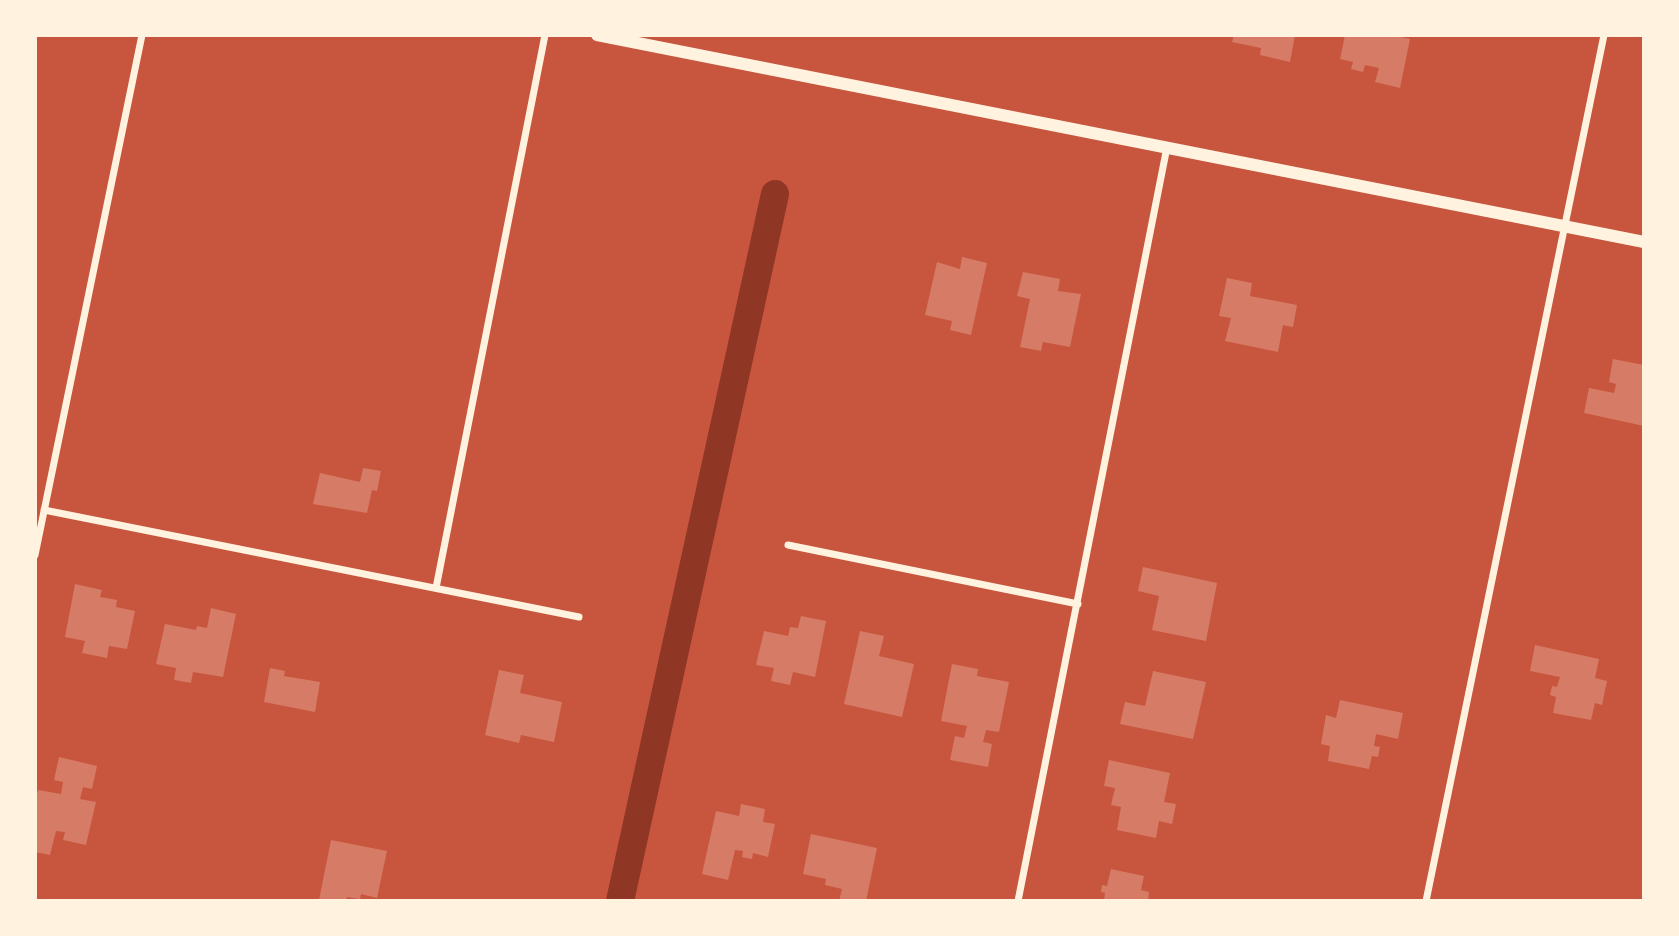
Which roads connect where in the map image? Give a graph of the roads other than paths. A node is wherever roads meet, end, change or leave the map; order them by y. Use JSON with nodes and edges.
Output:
{"nodes":[{"id":1,"x":142,"y":35,"type":"edge"},
{"id":2,"x":545,"y":35,"type":"edge"},
{"id":3,"x":597,"y":35,"type":"edge"},
{"id":4,"x":1604,"y":35,"type":"edge"},
{"id":5,"x":1167,"y":147,"type":"junction"},
{"id":6,"x":1566,"y":226,"type":"junction"},
{"id":7,"x":1644,"y":242,"type":"edge"},
{"id":8,"x":44,"y":510,"type":"junction"},
{"id":9,"x":788,"y":545,"type":"dead end"},
{"id":10,"x":35,"y":555,"type":"edge"},
{"id":11,"x":436,"y":588,"type":"junction"},
{"id":12,"x":1078,"y":604,"type":"junction"},
{"id":13,"x":579,"y":617,"type":"dead end"},
{"id":14,"x":1018,"y":901,"type":"edge"},
{"id":15,"x":1426,"y":901,"type":"edge"}],
"edges":[{"from":1,"to":8,"type":"street"},
{"from":2,"to":11,"type":"street"},
{"from":3,"to":5,"type":"street"},
{"from":4,"to":6,"type":"street"},
{"from":5,"to":6,"type":"street"},
{"from":5,"to":12,"type":"street"},
{"from":6,"to":7,"type":"street"},
{"from":6,"to":15,"type":"street"},
{"from":8,"to":10,"type":"street"},
{"from":8,"to":11,"type":"street"},
{"from":9,"to":12,"type":"street"},
{"from":11,"to":13,"type":"street"},
{"from":12,"to":14,"type":"street"}]}
